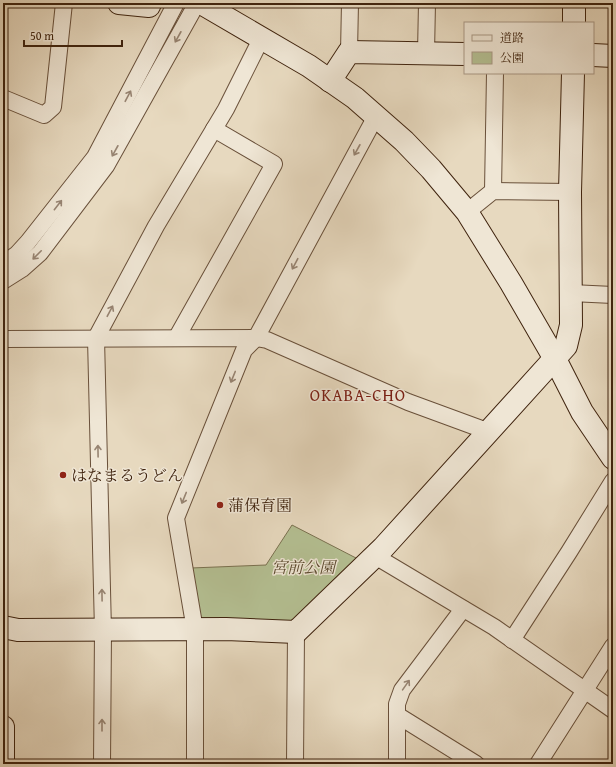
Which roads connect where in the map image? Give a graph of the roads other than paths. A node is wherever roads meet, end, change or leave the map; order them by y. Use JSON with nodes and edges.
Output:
{"nodes":[{"id":1,"x":64,"y":3,"type":"edge"},
{"id":2,"x":119,"y":3,"type":"edge"},
{"id":3,"x":150,"y":3,"type":"edge"},
{"id":4,"x":176,"y":3,"type":"edge"},
{"id":5,"x":197,"y":3,"type":"edge"},
{"id":6,"x":201,"y":3,"type":"edge"},
{"id":7,"x":350,"y":3,"type":"edge"},
{"id":8,"x":427,"y":3,"type":"edge"},
{"id":9,"x":574,"y":3,"type":"edge"},
{"id":10,"x":574,"y":22,"type":"edge"},
{"id":11,"x":262,"y":38,"type":"junction"},
{"id":12,"x":348,"y":52,"type":"junction"},
{"id":13,"x":426,"y":53,"type":"junction"},
{"id":14,"x":464,"y":54,"type":"edge"},
{"id":15,"x":594,"y":55,"type":"edge"},
{"id":16,"x":613,"y":56,"type":"edge"},
{"id":17,"x":495,"y":74,"type":"edge"},
{"id":18,"x":573,"y":74,"type":"edge"},
{"id":19,"x":330,"y":81,"type":"junction"},
{"id":20,"x":3,"y":98,"type":"edge"},
{"id":21,"x":376,"y":116,"type":"junction"},
{"id":22,"x":214,"y":129,"type":"junction"},
{"id":23,"x":492,"y":191,"type":"junction"},
{"id":24,"x":570,"y":192,"type":"junction"},
{"id":25,"x":467,"y":212,"type":"junction"},
{"id":26,"x":3,"y":264,"type":"edge"},
{"id":27,"x":3,"y":281,"type":"edge"},
{"id":28,"x":571,"y":293,"type":"junction"},
{"id":29,"x":613,"y":295,"type":"edge"},
{"id":30,"x":177,"y":337,"type":"junction"},
{"id":31,"x":96,"y":338,"type":"junction"},
{"id":32,"x":256,"y":338,"type":"junction"},
{"id":33,"x":3,"y":339,"type":"edge"},
{"id":34,"x":555,"y":359,"type":"junction"},
{"id":35,"x":487,"y":432,"type":"junction"},
{"id":36,"x":613,"y":458,"type":"edge"},
{"id":37,"x":613,"y":481,"type":"edge"},
{"id":38,"x":376,"y":556,"type":"junction"},
{"id":39,"x":463,"y":609,"type":"junction"},
{"id":40,"x":3,"y":628,"type":"edge"},
{"id":41,"x":102,"y":630,"type":"junction"},
{"id":42,"x":194,"y":630,"type":"junction"},
{"id":43,"x":296,"y":632,"type":"junction"},
{"id":44,"x":512,"y":640,"type":"junction"},
{"id":45,"x":613,"y":646,"type":"edge"},
{"id":46,"x":584,"y":690,"type":"junction"},
{"id":47,"x":613,"y":710,"type":"edge"},
{"id":48,"x":397,"y":715,"type":"junction"},
{"id":49,"x":3,"y":727,"type":"edge"},
{"id":50,"x":3,"y":760,"type":"edge"},
{"id":51,"x":102,"y":764,"type":"edge"},
{"id":52,"x":195,"y":764,"type":"edge"},
{"id":53,"x":295,"y":764,"type":"edge"},
{"id":54,"x":397,"y":764,"type":"edge"},
{"id":55,"x":476,"y":764,"type":"edge"},
{"id":56,"x":538,"y":764,"type":"edge"}],
"edges":[{"from":1,"to":20,"type":"street"},
{"from":2,"to":3,"type":"street"},
{"from":26,"to":4,"type":"street","one_way":true},
{"from":5,"to":27,"type":"street","one_way":true},
{"from":6,"to":11,"type":"street"},
{"from":7,"to":12,"type":"street"},
{"from":8,"to":13,"type":"street"},
{"from":9,"to":10,"type":"street"},
{"from":11,"to":19,"type":"street"},
{"from":11,"to":22,"type":"street"},
{"from":12,"to":13,"type":"street"},
{"from":12,"to":19,"type":"street"},
{"from":13,"to":14,"type":"street"},
{"from":15,"to":16,"type":"street"},
{"from":17,"to":23,"type":"street"},
{"from":18,"to":24,"type":"street"},
{"from":19,"to":21,"type":"street"},
{"from":21,"to":25,"type":"street"},
{"from":21,"to":32,"type":"street","one_way":true},
{"from":22,"to":30,"type":"street"},
{"from":31,"to":22,"type":"street","one_way":true},
{"from":23,"to":24,"type":"street"},
{"from":23,"to":25,"type":"street"},
{"from":24,"to":28,"type":"street"},
{"from":25,"to":34,"type":"street"},
{"from":28,"to":29,"type":"street"},
{"from":28,"to":34,"type":"street"},
{"from":30,"to":31,"type":"street"},
{"from":30,"to":32,"type":"street"},
{"from":31,"to":33,"type":"street"},
{"from":41,"to":31,"type":"street","one_way":true},
{"from":32,"to":35,"type":"street"},
{"from":32,"to":42,"type":"street","one_way":true},
{"from":34,"to":35,"type":"street"},
{"from":34,"to":36,"type":"street"},
{"from":35,"to":38,"type":"street"},
{"from":37,"to":44,"type":"street"},
{"from":38,"to":39,"type":"street"},
{"from":38,"to":43,"type":"street"},
{"from":39,"to":44,"type":"street"},
{"from":48,"to":39,"type":"street","one_way":true},
{"from":40,"to":41,"type":"street"},
{"from":41,"to":42,"type":"street"},
{"from":51,"to":41,"type":"street","one_way":true},
{"from":42,"to":43,"type":"street"},
{"from":42,"to":52,"type":"street"},
{"from":43,"to":53,"type":"street"},
{"from":44,"to":46,"type":"street"},
{"from":45,"to":46,"type":"street"},
{"from":46,"to":47,"type":"street"},
{"from":46,"to":56,"type":"street"},
{"from":48,"to":54,"type":"street"},
{"from":48,"to":55,"type":"street"},
{"from":49,"to":50,"type":"street"}]}
